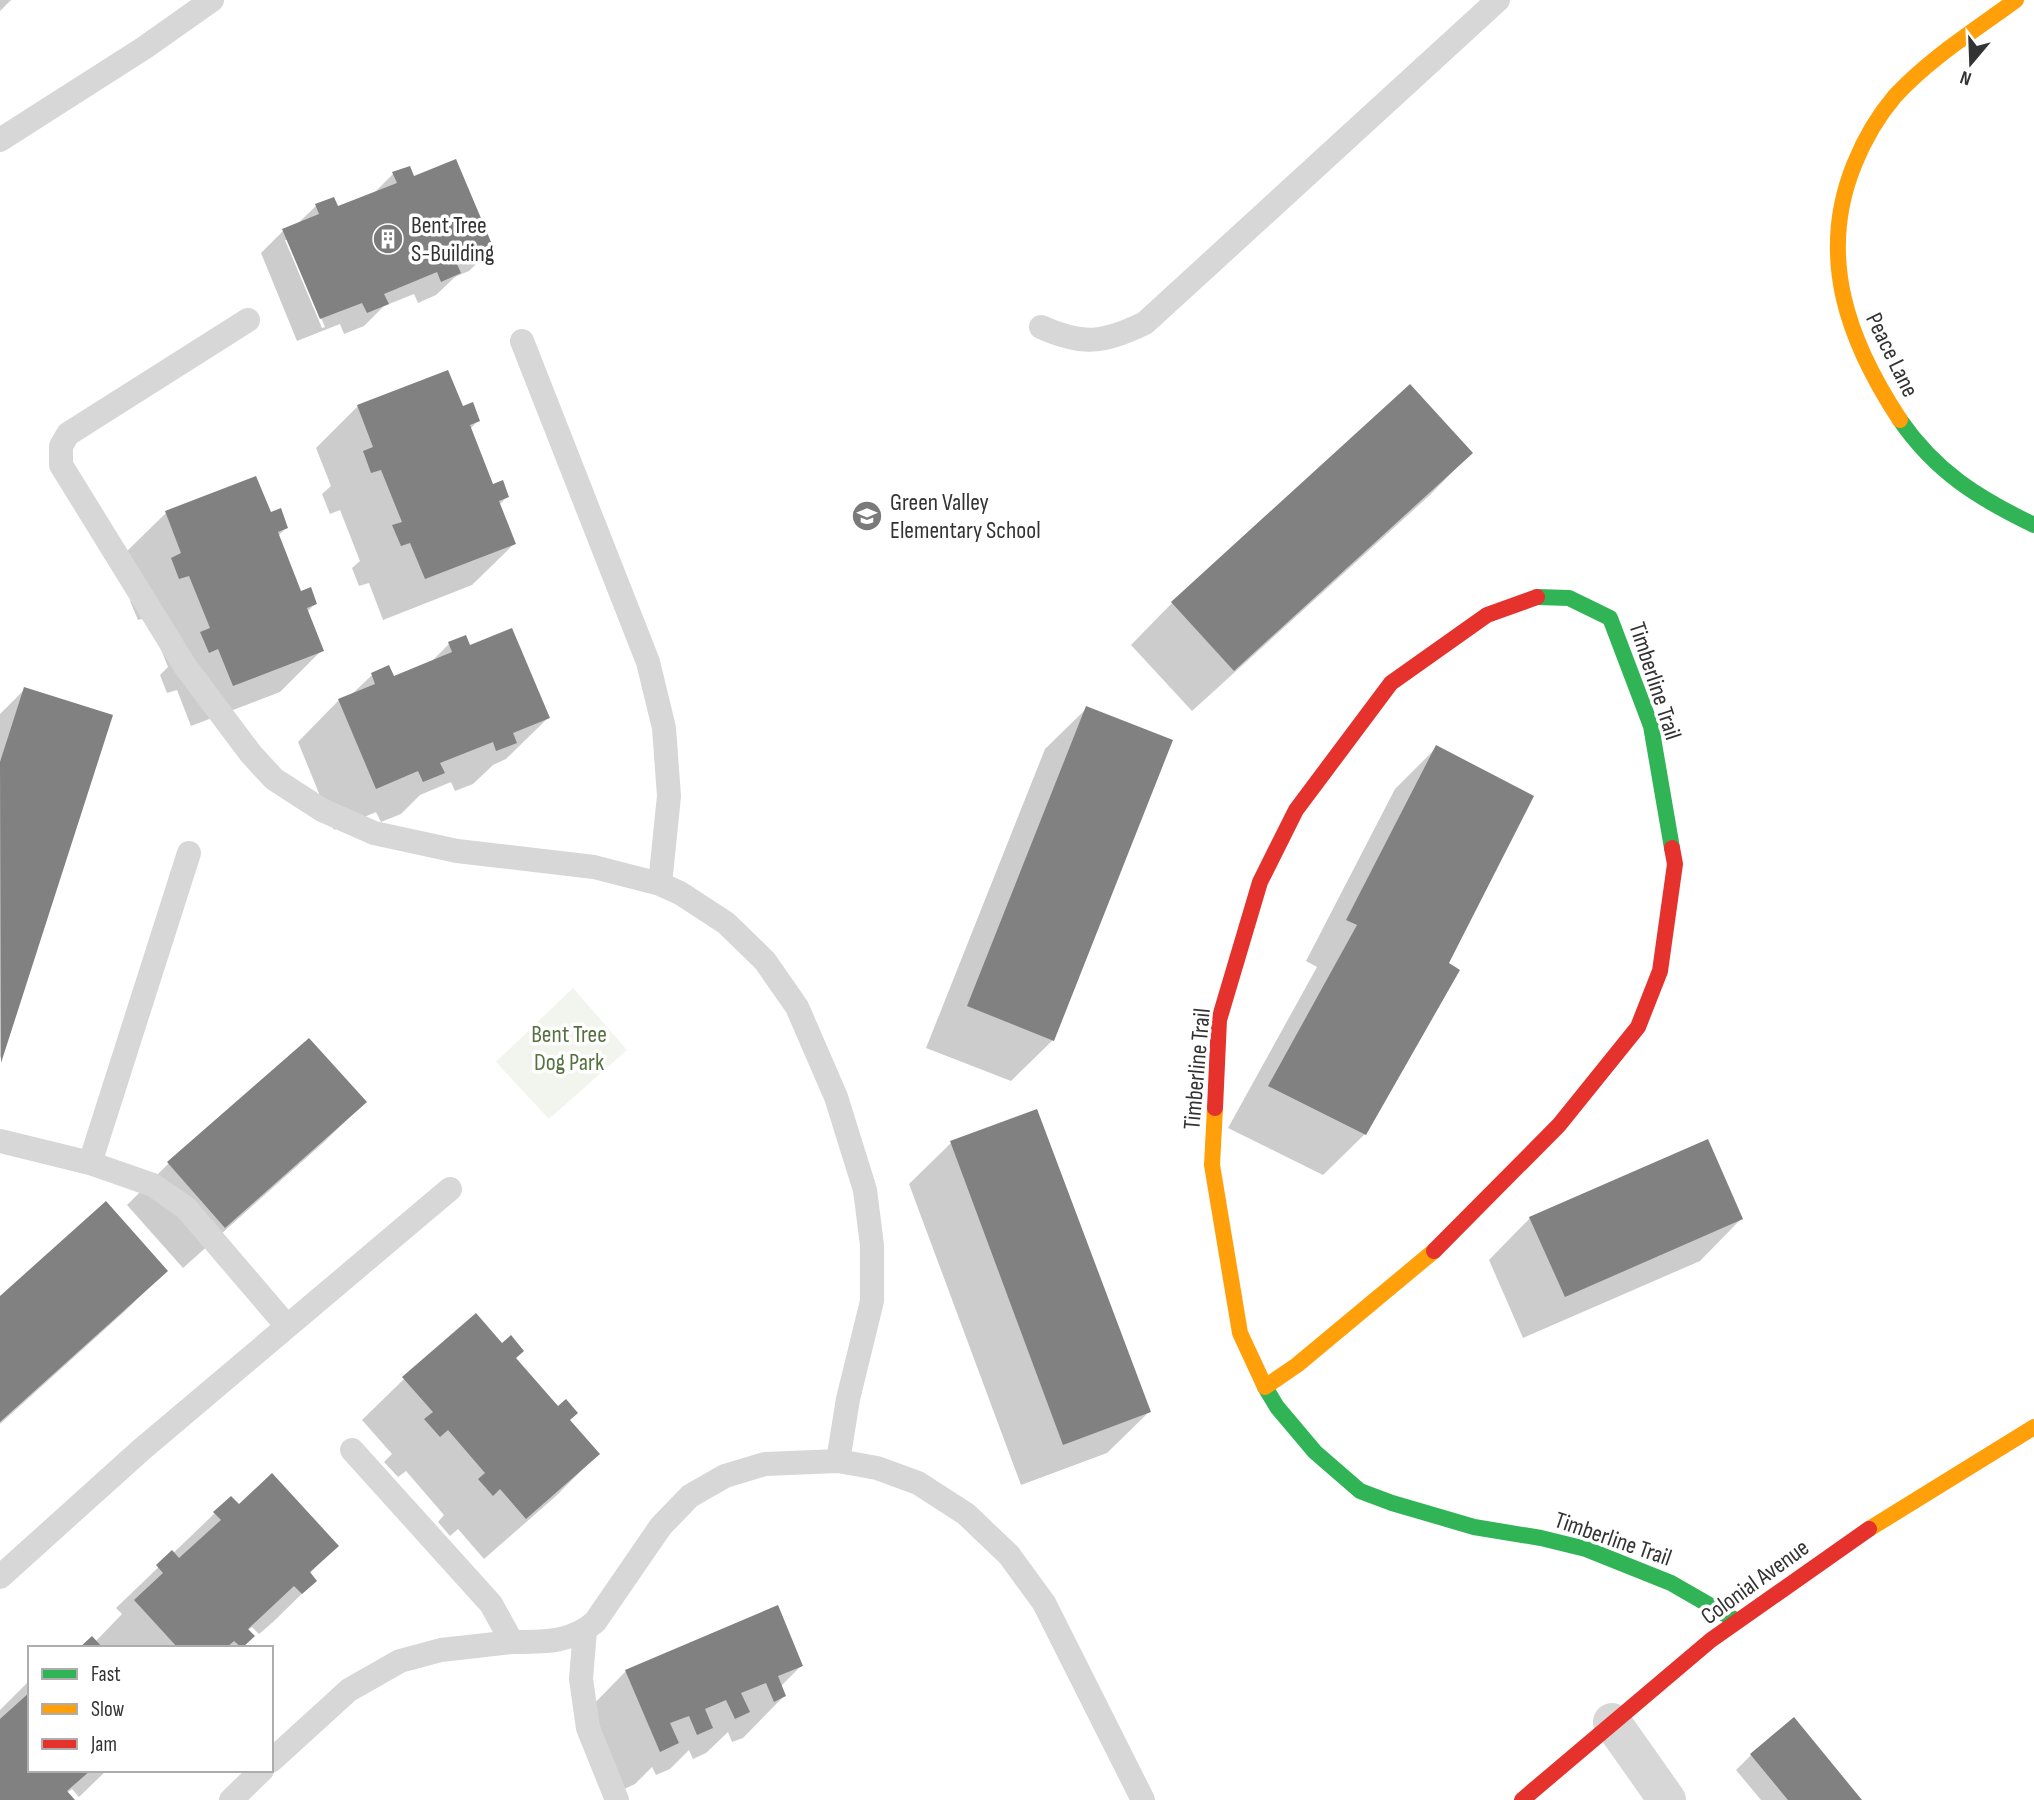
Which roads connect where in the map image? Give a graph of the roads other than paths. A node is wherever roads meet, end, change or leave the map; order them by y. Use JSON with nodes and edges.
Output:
{"nodes":[{"id":1,"x":212,"y":0,"type":"edge"},
{"id":2,"x":1498,"y":0,"type":"edge"},
{"id":3,"x":2015,"y":0,"type":"edge"},
{"id":4,"x":0,"y":140,"type":"edge"},
{"id":5,"x":248,"y":320,"type":"dead end"},
{"id":6,"x":1041,"y":327,"type":"dead end"},
{"id":7,"x":522,"y":341,"type":"dead end"},
{"id":8,"x":2034,"y":525,"type":"edge"},
{"id":9,"x":189,"y":853,"type":"dead end"},
{"id":10,"x":660,"y":884,"type":"junction"},
{"id":11,"x":0,"y":1141,"type":"edge"},
{"id":12,"x":90,"y":1163,"type":"junction"},
{"id":13,"x":450,"y":1189,"type":"dead end"},
{"id":14,"x":286,"y":1325,"type":"junction"},
{"id":15,"x":1265,"y":1387,"type":"junction"},
{"id":16,"x":2034,"y":1427,"type":"edge"},
{"id":17,"x":352,"y":1450,"type":"dead end"},
{"id":18,"x":838,"y":1461,"type":"junction"},
{"id":19,"x":0,"y":1577,"type":"edge"},
{"id":20,"x":1737,"y":1621,"type":"junction"},
{"id":21,"x":585,"y":1630,"type":"junction"},
{"id":22,"x":512,"y":1642,"type":"junction"},
{"id":23,"x":1612,"y":1722,"type":"junction"},
{"id":24,"x":273,"y":1759,"type":"edge"},
{"id":25,"x":260,"y":1772,"type":"edge"},
{"id":26,"x":231,"y":1800,"type":"edge"},
{"id":27,"x":617,"y":1800,"type":"edge"},
{"id":28,"x":1143,"y":1800,"type":"edge"},
{"id":29,"x":1522,"y":1800,"type":"edge"},
{"id":30,"x":1667,"y":1800,"type":"edge"}],
"edges":[{"from":1,"to":4,"type":"lane"},
{"from":2,"to":6,"type":"lane"},
{"from":3,"to":8,"type":"street","name":"Peace Lane"},
{"from":5,"to":10,"type":"lane"},
{"from":7,"to":10,"type":"lane"},
{"from":9,"to":12,"type":"lane"},
{"from":10,"to":18,"type":"lane"},
{"from":11,"to":12,"type":"lane"},
{"from":12,"to":14,"type":"lane"},
{"from":13,"to":14,"type":"lane"},
{"from":14,"to":19,"type":"lane"},
{"from":15,"to":15,"type":"street","name":"Timberline Trail"},
{"from":15,"to":20,"type":"street","name":"Timberline Trail"},
{"from":16,"to":20,"type":"street","name":"Colonial Avenue"},
{"from":17,"to":22,"type":"lane"},
{"from":18,"to":21,"type":"lane"},
{"from":18,"to":28,"type":"lane"},
{"from":20,"to":23,"type":"street","name":"Colonial Avenue"},
{"from":21,"to":22,"type":"lane"},
{"from":21,"to":27,"type":"lane"},
{"from":22,"to":24,"type":"lane"},
{"from":23,"to":29,"type":"street","name":"Colonial Avenue"},
{"from":23,"to":30,"type":"street"},
{"from":25,"to":26,"type":"lane"}]}
